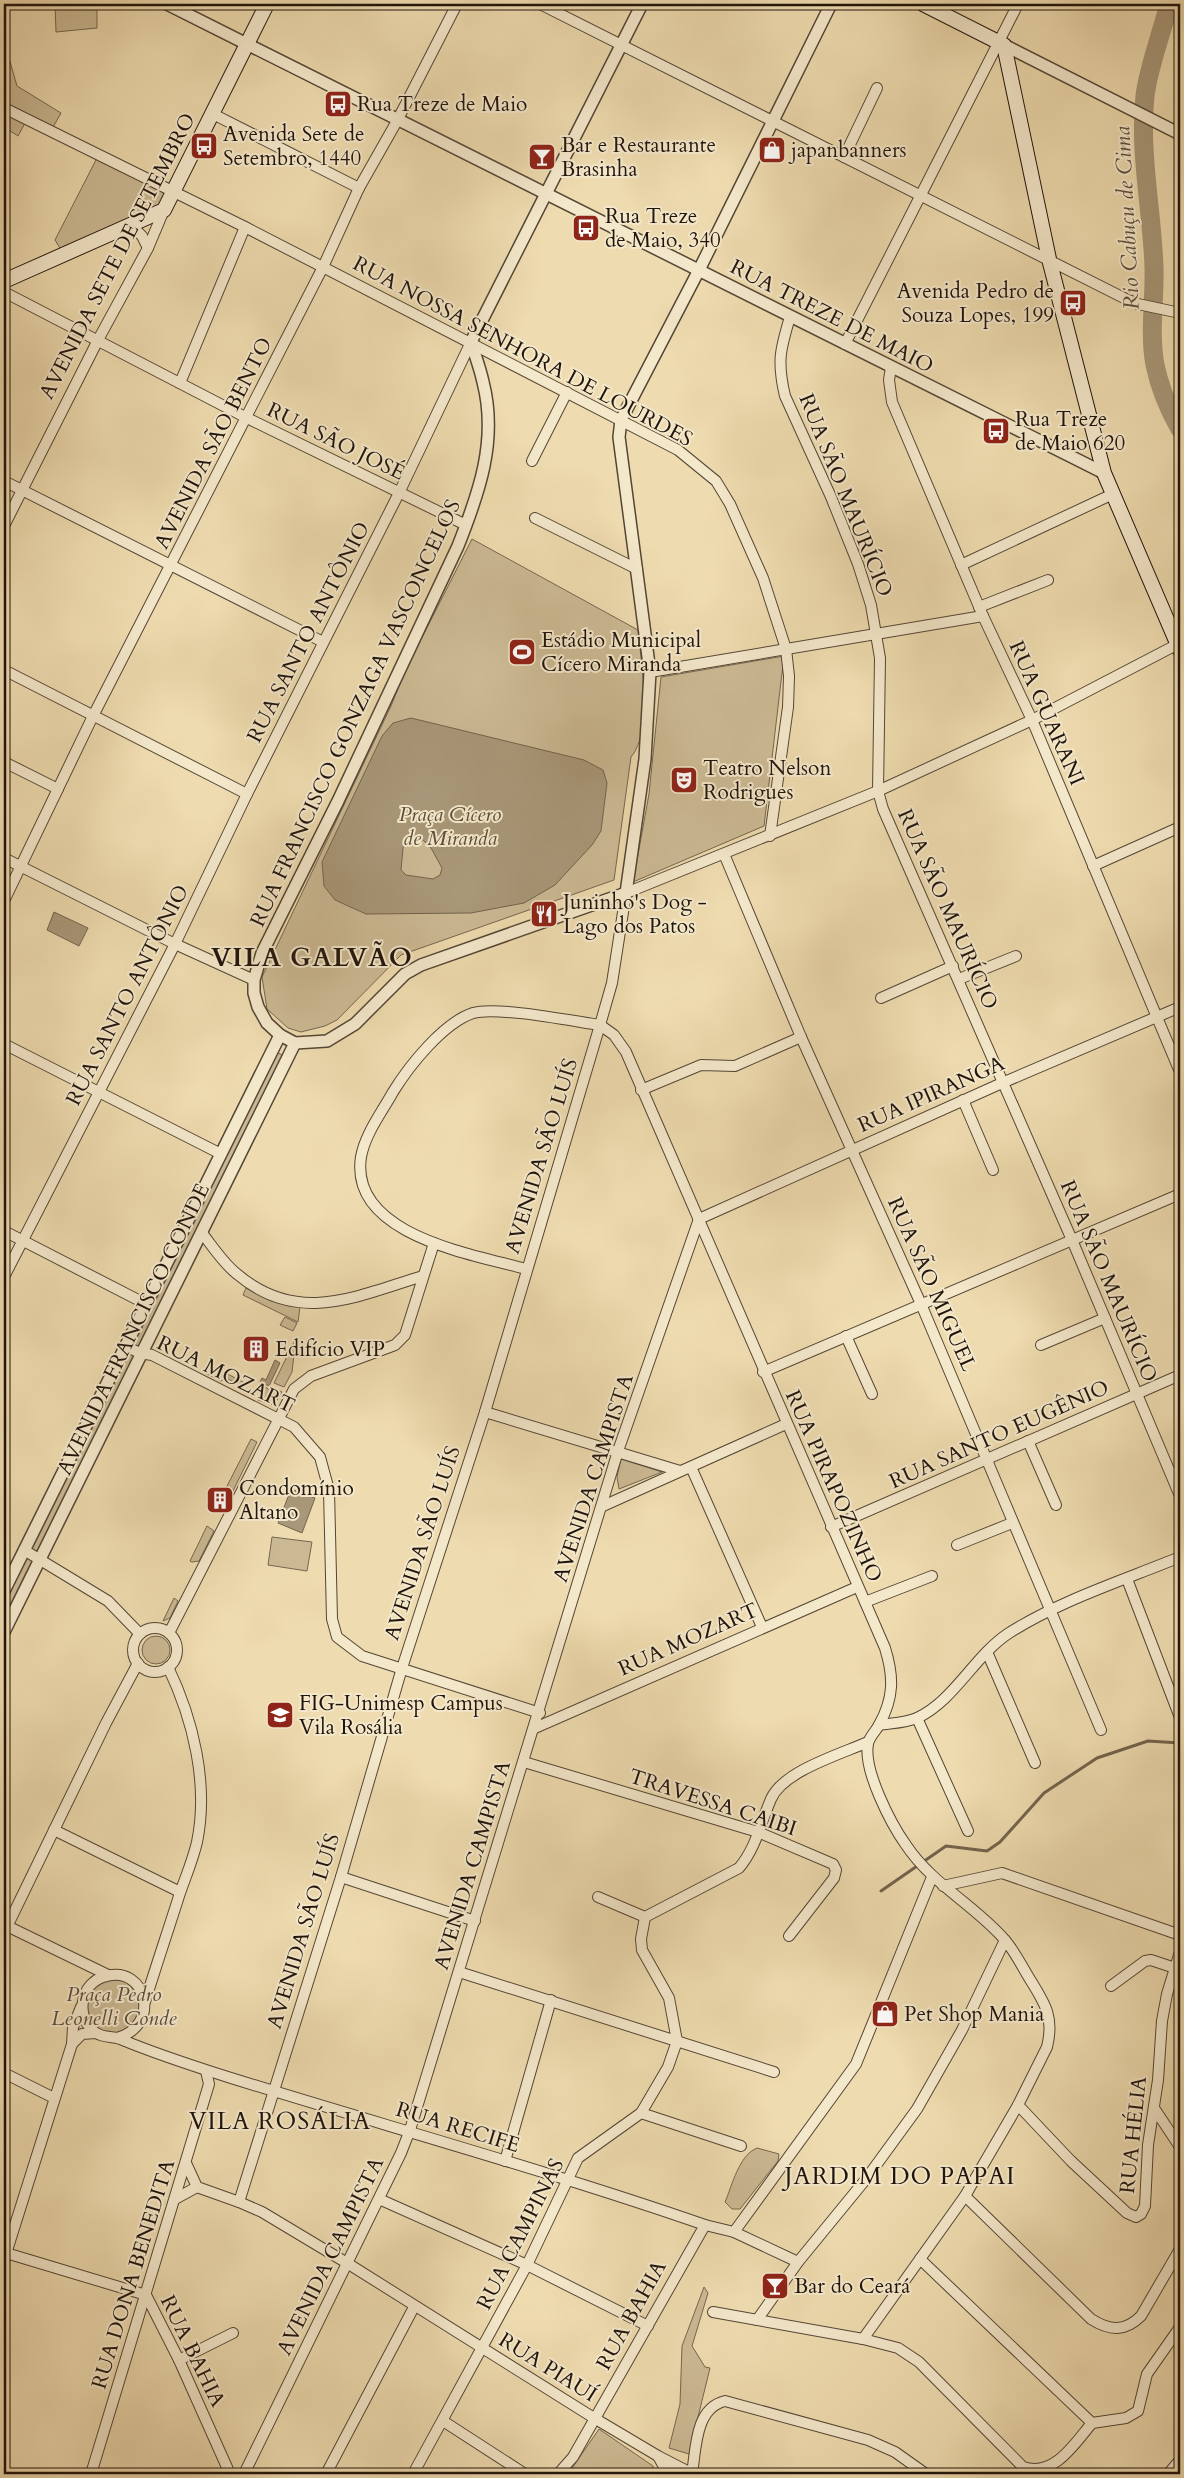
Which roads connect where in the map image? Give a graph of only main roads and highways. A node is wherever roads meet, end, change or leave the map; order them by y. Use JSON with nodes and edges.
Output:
{"nodes":[{"id":1,"x":268,"y":4,"type":"edge"},
{"id":2,"x":923,"y":4,"type":"edge"},
{"id":3,"x":4,"y":281,"type":"edge"},
{"id":4,"x":1179,"y":646,"type":"edge"}],
"edges":[{"from":1,"to":3,"type":"main road","name":"AVENIDA SETE DE SETEMBRO"},
{"from":2,"to":4,"type":"main road"}]}
